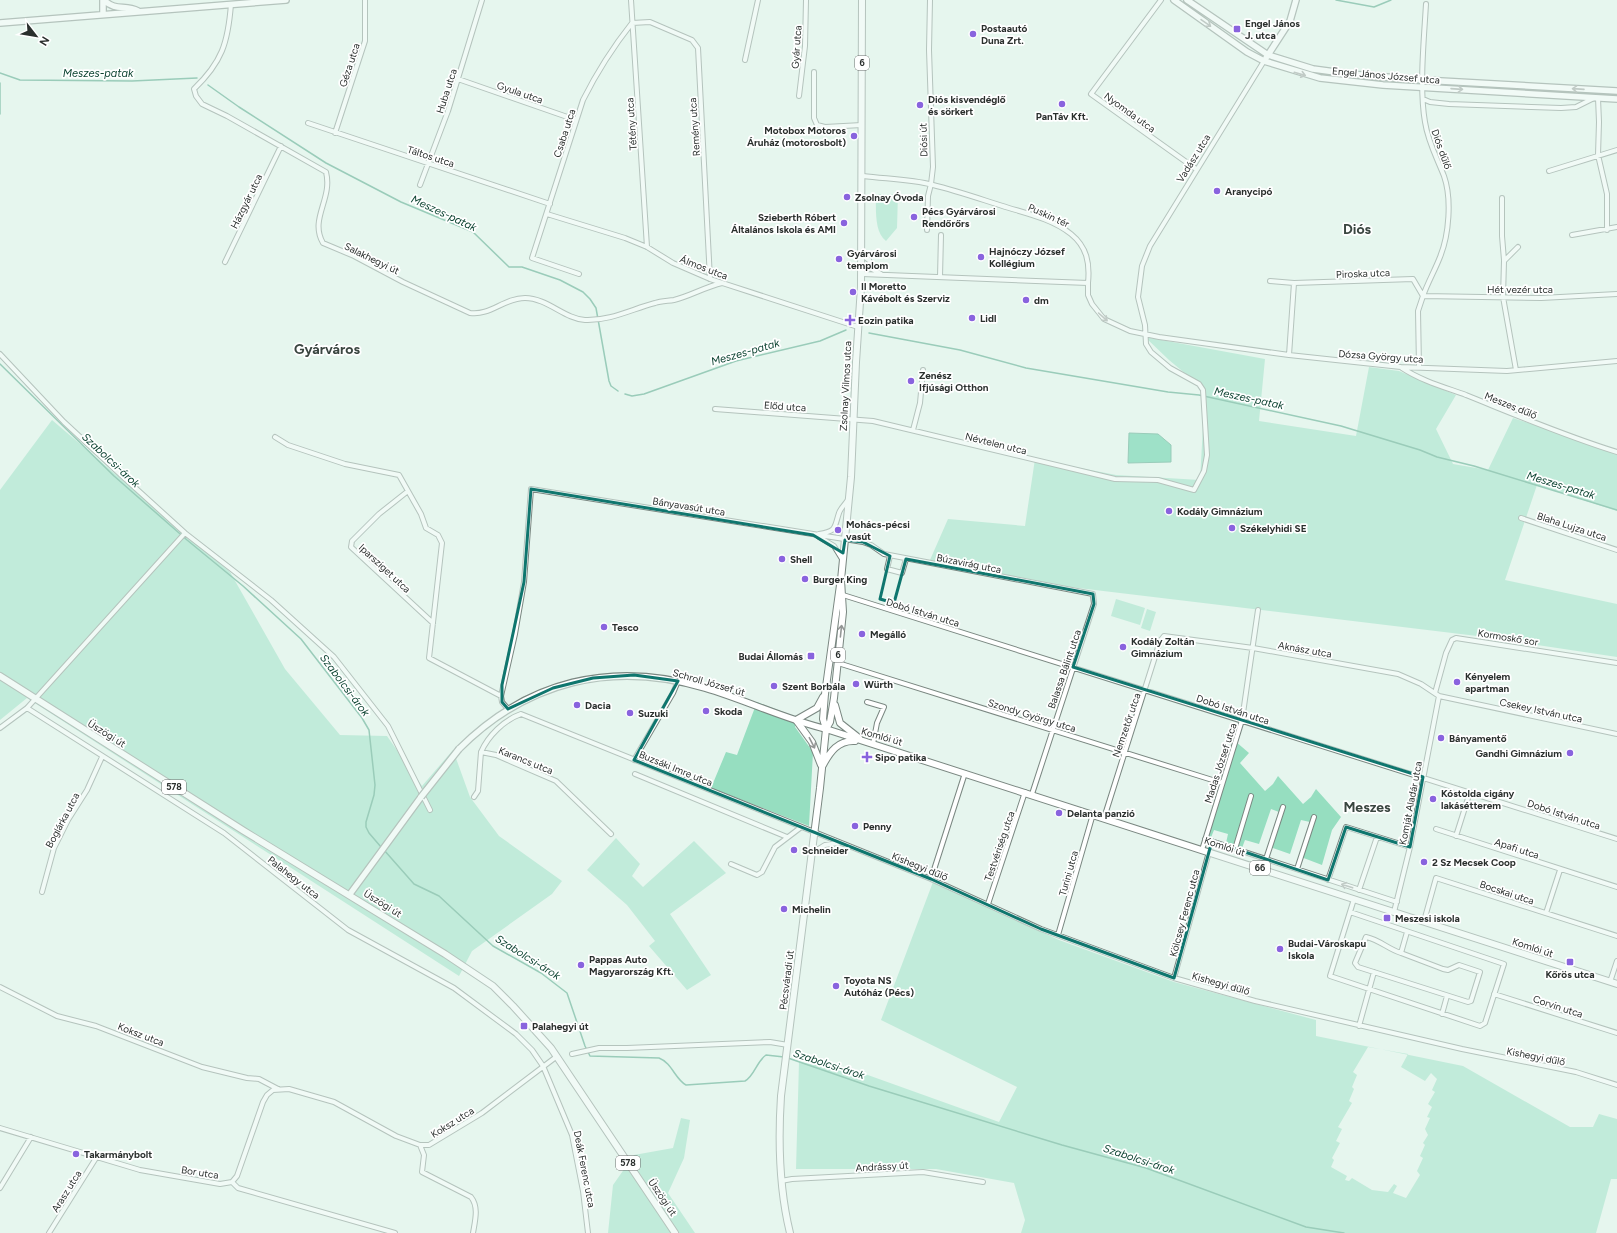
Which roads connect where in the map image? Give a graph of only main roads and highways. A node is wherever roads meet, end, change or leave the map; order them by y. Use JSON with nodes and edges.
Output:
{"nodes":[{"id":1,"x":862,"y":0,"type":"edge"},
{"id":2,"x":841,"y":580,"type":"junction"},
{"id":3,"x":0,"y":676,"type":"edge"},
{"id":4,"x":825,"y":694,"type":"junction"},
{"id":5,"x":834,"y":698,"type":"junction"},
{"id":6,"x":826,"y":729,"type":"junction"},
{"id":7,"x":864,"y":742,"type":"junction"},
{"id":8,"x":822,"y":769,"type":"junction"},
{"id":9,"x":1617,"y":984,"type":"edge"},
{"id":10,"x":675,"y":1233,"type":"edge"},
{"id":11,"x":790,"y":1233,"type":"edge"}],
"edges":[{"from":1,"to":2,"type":"main road","name":"Zsolnay Vilmos utca","number":"6"},
{"from":2,"to":4,"type":"main road","name":"Zsolnay Vilmos utca","number":"6"},
{"from":5,"to":2,"type":"main road","name":"Zsolnay Vilmos utca","number":"6","one_way":true},
{"from":3,"to":10,"type":"main road","name":"Üszögi út","number":"578"},
{"from":4,"to":6,"type":"main road","name":"Zsolnay Vilmos utca","number":"6"},
{"from":4,"to":8,"type":"main road","one_way":true},
{"from":5,"to":6,"type":"main road","name":"Zsolnay Vilmos utca","number":"6"},
{"from":5,"to":7,"type":"main road"},
{"from":6,"to":7,"type":"main road","name":"Komlói út","number":"66"},
{"from":6,"to":8,"type":"main road","name":"Pécsváradi út","number":"6"},
{"from":7,"to":8,"type":"main road"},
{"from":7,"to":9,"type":"main road","name":"Komlói út","number":"66"},
{"from":8,"to":11,"type":"main road","name":"Pécsváradi út","number":"6"}]}
